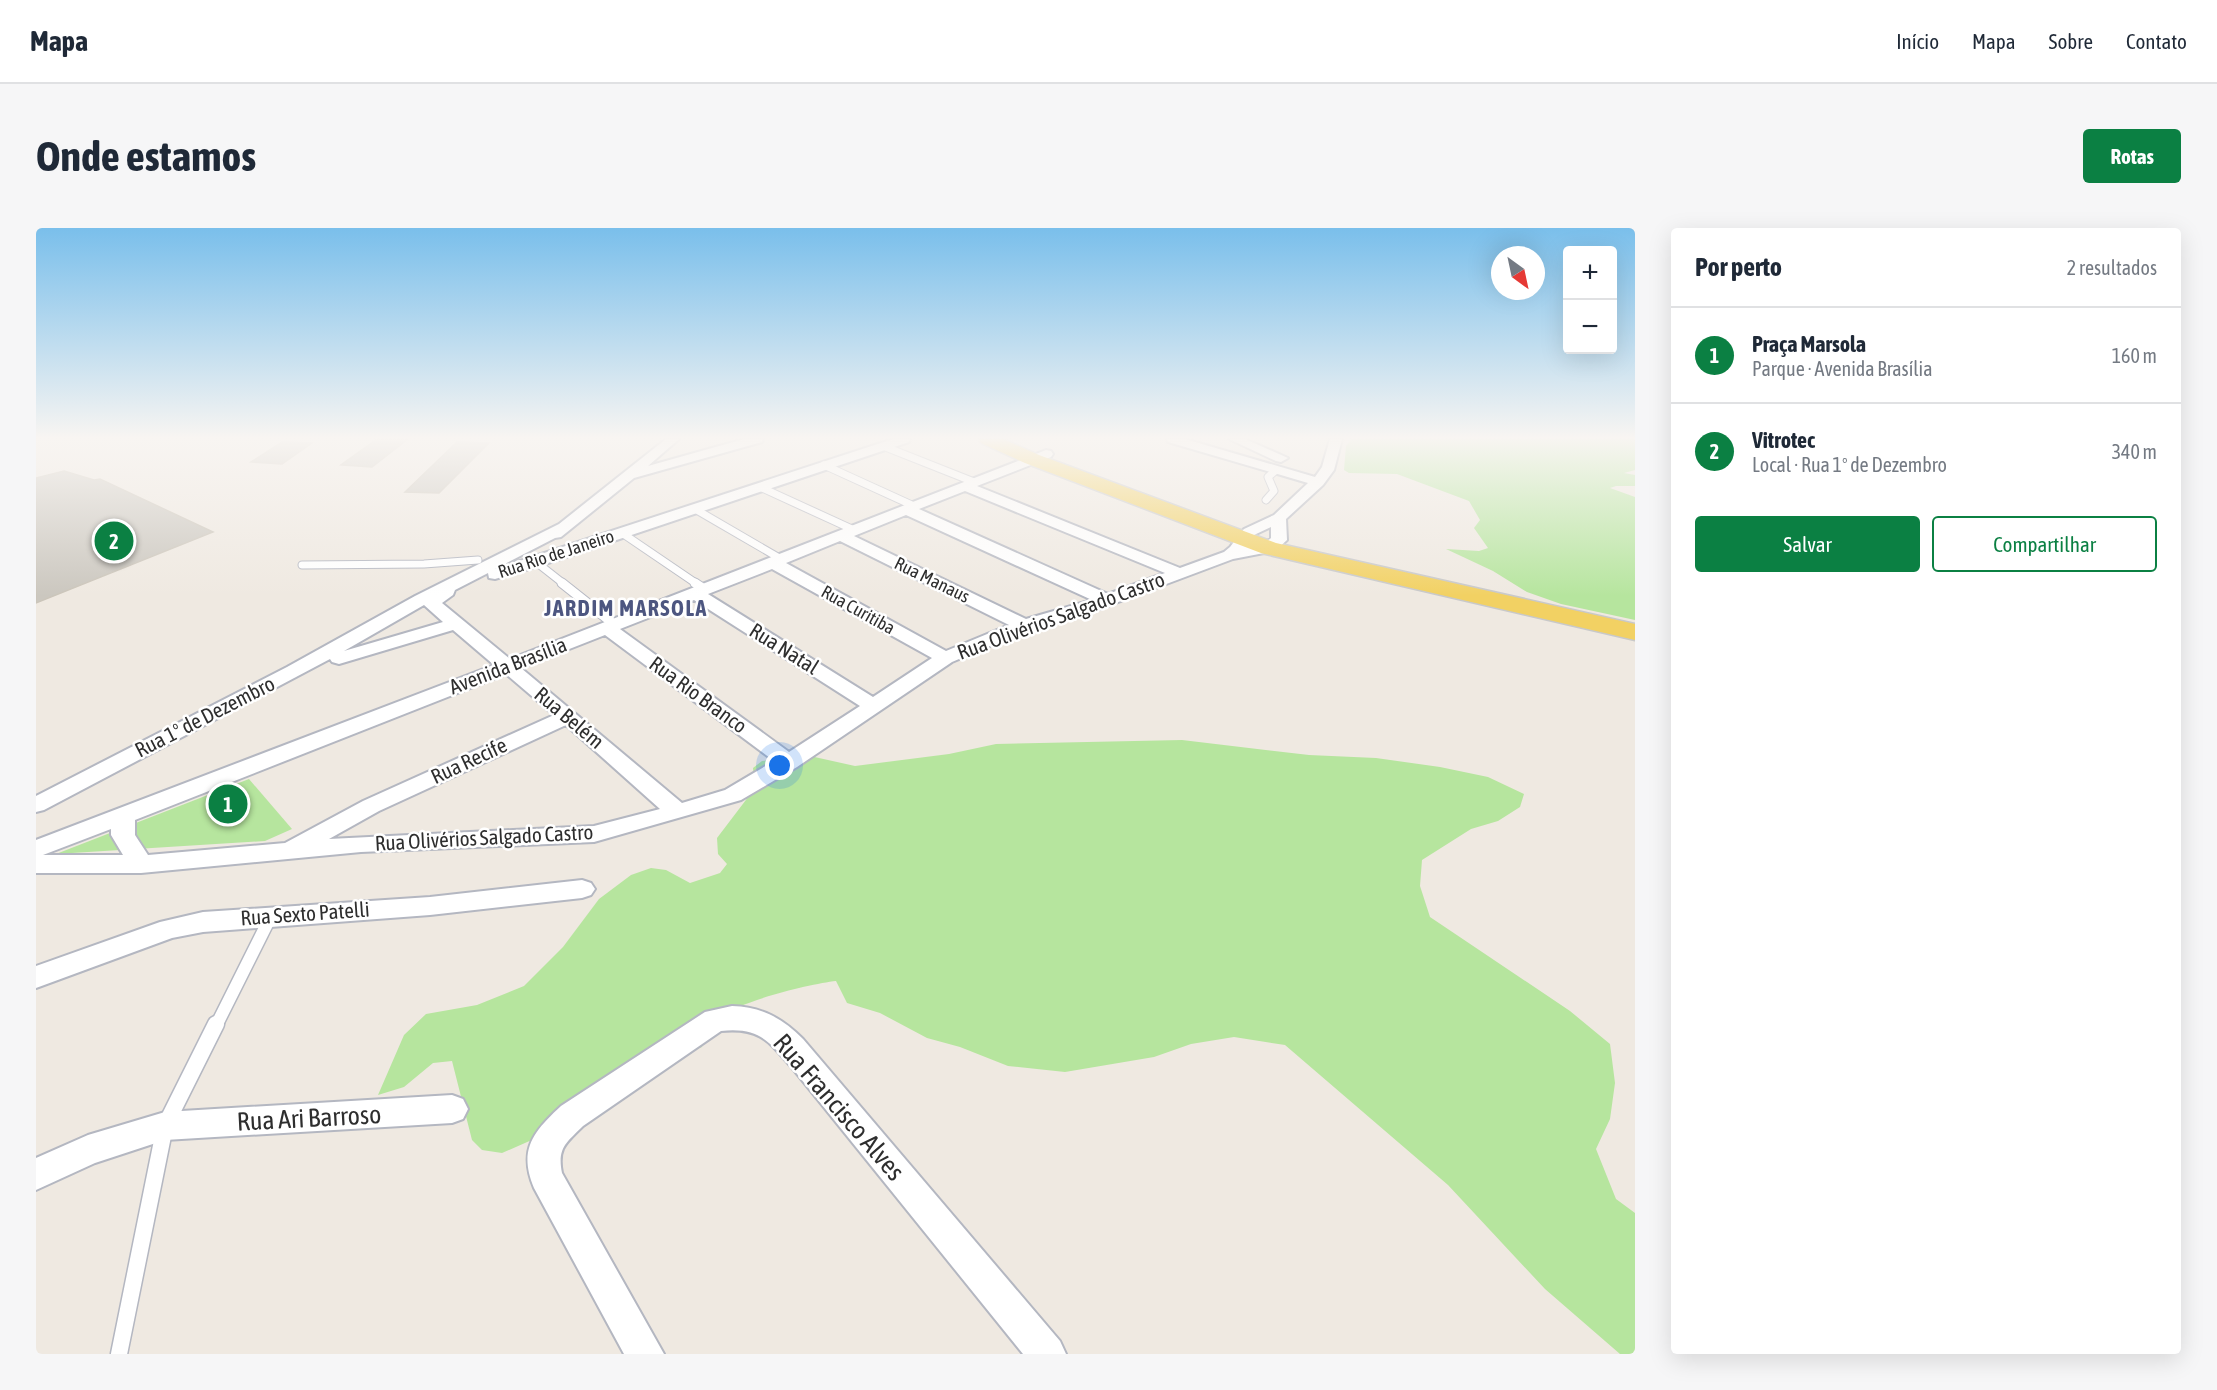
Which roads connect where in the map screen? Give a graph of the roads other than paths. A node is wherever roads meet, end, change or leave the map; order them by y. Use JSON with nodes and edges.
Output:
{"nodes":[{"id":1,"x":610,"y":492,"type":"edge"},
{"id":2,"x":747,"y":492,"type":"edge"},
{"id":3,"x":769,"y":492,"type":"edge"},
{"id":4,"x":878,"y":492,"type":"edge"},
{"id":5,"x":950,"y":492,"type":"edge"},
{"id":6,"x":987,"y":492,"type":"edge"},
{"id":7,"x":1124,"y":492,"type":"edge"},
{"id":8,"x":1274,"y":492,"type":"edge"},
{"id":9,"x":1311,"y":492,"type":"edge"},
{"id":10,"x":1266,"y":500,"type":"dead end"},
{"id":11,"x":910,"y":507,"type":"junction"},
{"id":12,"x":695,"y":509,"type":"junction"},
{"id":13,"x":847,"y":532,"type":"junction"},
{"id":14,"x":622,"y":533,"type":"junction"},
{"id":15,"x":1275,"y":535,"type":"junction"},
{"id":16,"x":1242,"y":541,"type":"junction"},
{"id":17,"x":543,"y":551,"type":"junction"},
{"id":18,"x":478,"y":560,"type":"dead end"},
{"id":19,"x":777,"y":560,"type":"junction"},
{"id":20,"x":302,"y":565,"type":"dead end"},
{"id":21,"x":1181,"y":574,"type":"junction"},
{"id":22,"x":460,"y":580,"type":"junction"},
{"id":23,"x":699,"y":591,"type":"junction"},
{"id":24,"x":1107,"y":600,"type":"junction"},
{"id":25,"x":431,"y":603,"type":"junction"},
{"id":26,"x":454,"y":624,"type":"junction"},
{"id":27,"x":1024,"y":625,"type":"junction"},
{"id":28,"x":611,"y":626,"type":"junction"},
{"id":29,"x":374,"y":628,"type":"junction"},
{"id":30,"x":1635,"y":632,"type":"edge"},
{"id":31,"x":945,"y":658,"type":"junction"},
{"id":32,"x":506,"y":666,"type":"junction"},
{"id":33,"x":294,"y":671,"type":"junction"},
{"id":34,"x":872,"y":705,"type":"junction"},
{"id":35,"x":568,"y":716,"type":"junction"},
{"id":36,"x":789,"y":762,"type":"junction"},
{"id":37,"x":36,"y":805,"type":"edge"},
{"id":38,"x":371,"y":806,"type":"junction"},
{"id":39,"x":678,"y":813,"type":"junction"},
{"id":40,"x":123,"y":816,"type":"junction"},
{"id":41,"x":361,"y":844,"type":"junction"},
{"id":42,"x":36,"y":849,"type":"edge"},
{"id":43,"x":284,"y":852,"type":"junction"},
{"id":44,"x":36,"y":864,"type":"edge"},
{"id":45,"x":141,"y":864,"type":"junction"},
{"id":46,"x":582,"y":889,"type":"dead end"},
{"id":47,"x":271,"y":915,"type":"junction"},
{"id":48,"x":36,"y":977,"type":"edge"},
{"id":49,"x":452,"y":1109,"type":"dead end"},
{"id":50,"x":165,"y":1126,"type":"junction"},
{"id":51,"x":36,"y":1174,"type":"edge"},
{"id":52,"x":119,"y":1354,"type":"edge"},
{"id":53,"x":645,"y":1354,"type":"edge"},
{"id":54,"x":1047,"y":1354,"type":"edge"}],
"edges":[{"from":1,"to":17,"type":"street","name":"Rua 1º de Dezembro"},
{"from":2,"to":12,"type":"street","name":"Rua Rio de Janeiro"},
{"from":3,"to":13,"type":"lane"},
{"from":4,"to":11,"type":"lane"},
{"from":5,"to":11,"type":"street","name":"Avenida Brasília"},
{"from":6,"to":21,"type":"street"},
{"from":7,"to":16,"type":"main road"},
{"from":8,"to":10,"type":"lane"},
{"from":9,"to":15,"type":"street"},
{"from":11,"to":13,"type":"street","name":"Avenida Brasília"},
{"from":11,"to":24,"type":"street"},
{"from":12,"to":14,"type":"street","name":"Rua Rio de Janeiro"},
{"from":12,"to":19,"type":"lane"},
{"from":13,"to":19,"type":"street","name":"Avenida Brasília"},
{"from":13,"to":27,"type":"street","name":"Rua Manaus"},
{"from":14,"to":17,"type":"street","name":"Rua Rio de Janeiro"},
{"from":14,"to":23,"type":"lane"},
{"from":15,"to":16,"type":"main road"},
{"from":15,"to":16,"type":"street","name":"Rua Olivérios Salgado Castro"},
{"from":15,"to":30,"type":"main road"},
{"from":16,"to":21,"type":"street","name":"Rua Olivérios Salgado Castro"},
{"from":17,"to":22,"type":"street","name":"Rua 1º de Dezembro"},
{"from":17,"to":25,"type":"street","name":"Rua 1º de Dezembro"},
{"from":17,"to":28,"type":"lane"},
{"from":18,"to":20,"type":"lane"},
{"from":19,"to":23,"type":"street","name":"Avenida Brasília"},
{"from":19,"to":31,"type":"street","name":"Rua Curitiba"},
{"from":21,"to":24,"type":"street","name":"Rua Olivérios Salgado Castro"},
{"from":22,"to":25,"type":"street"},
{"from":22,"to":29,"type":"street","name":"Rua 1º de Dezembro"},
{"from":23,"to":28,"type":"street","name":"Avenida Brasília"},
{"from":23,"to":34,"type":"street","name":"Rua Natal"},
{"from":24,"to":27,"type":"street","name":"Rua Olivérios Salgado Castro"},
{"from":25,"to":26,"type":"street","name":"Rua Belém"},
{"from":25,"to":29,"type":"street","name":"Rua 1º de Dezembro"},
{"from":26,"to":32,"type":"street","name":"Rua Belém"},
{"from":26,"to":33,"type":"street"},
{"from":27,"to":31,"type":"street","name":"Rua Olivérios Salgado Castro"},
{"from":28,"to":32,"type":"street","name":"Avenida Brasília"},
{"from":28,"to":36,"type":"street","name":"Rua Rio Branco"},
{"from":29,"to":33,"type":"street","name":"Rua 1º de Dezembro"},
{"from":31,"to":34,"type":"street","name":"Rua Olivérios Salgado Castro"},
{"from":32,"to":35,"type":"street","name":"Rua Belém"},
{"from":32,"to":40,"type":"street","name":"Avenida Brasília"},
{"from":33,"to":37,"type":"street","name":"Rua 1º de Dezembro"},
{"from":34,"to":36,"type":"street","name":"Rua Olivérios Salgado Castro"},
{"from":35,"to":38,"type":"street","name":"Rua Recife"},
{"from":35,"to":39,"type":"street","name":"Rua Belém"},
{"from":36,"to":39,"type":"street","name":"Rua Olivérios Salgado Castro"},
{"from":38,"to":41,"type":"street"},
{"from":38,"to":43,"type":"street","name":"Rua Recife"},
{"from":39,"to":41,"type":"street","name":"Rua Olivérios Salgado Castro"},
{"from":40,"to":42,"type":"street","name":"Avenida Brasília"},
{"from":40,"to":45,"type":"street"},
{"from":41,"to":43,"type":"street","name":"Rua Olivérios Salgado Castro"},
{"from":43,"to":45,"type":"street","name":"Rua Olivérios Salgado Castro"},
{"from":44,"to":45,"type":"street","name":"Rua Olivérios Salgado Castro"},
{"from":46,"to":47,"type":"street","name":"Rua Sexto Patelli"},
{"from":47,"to":48,"type":"street","name":"Rua Sexto Patelli"},
{"from":47,"to":50,"type":"lane"},
{"from":49,"to":50,"type":"street","name":"Rua Ari Barroso"},
{"from":50,"to":51,"type":"street","name":"Rua Ari Barroso"},
{"from":50,"to":52,"type":"lane"},
{"from":53,"to":54,"type":"street","name":"Rua Francisco Alves"}]}
